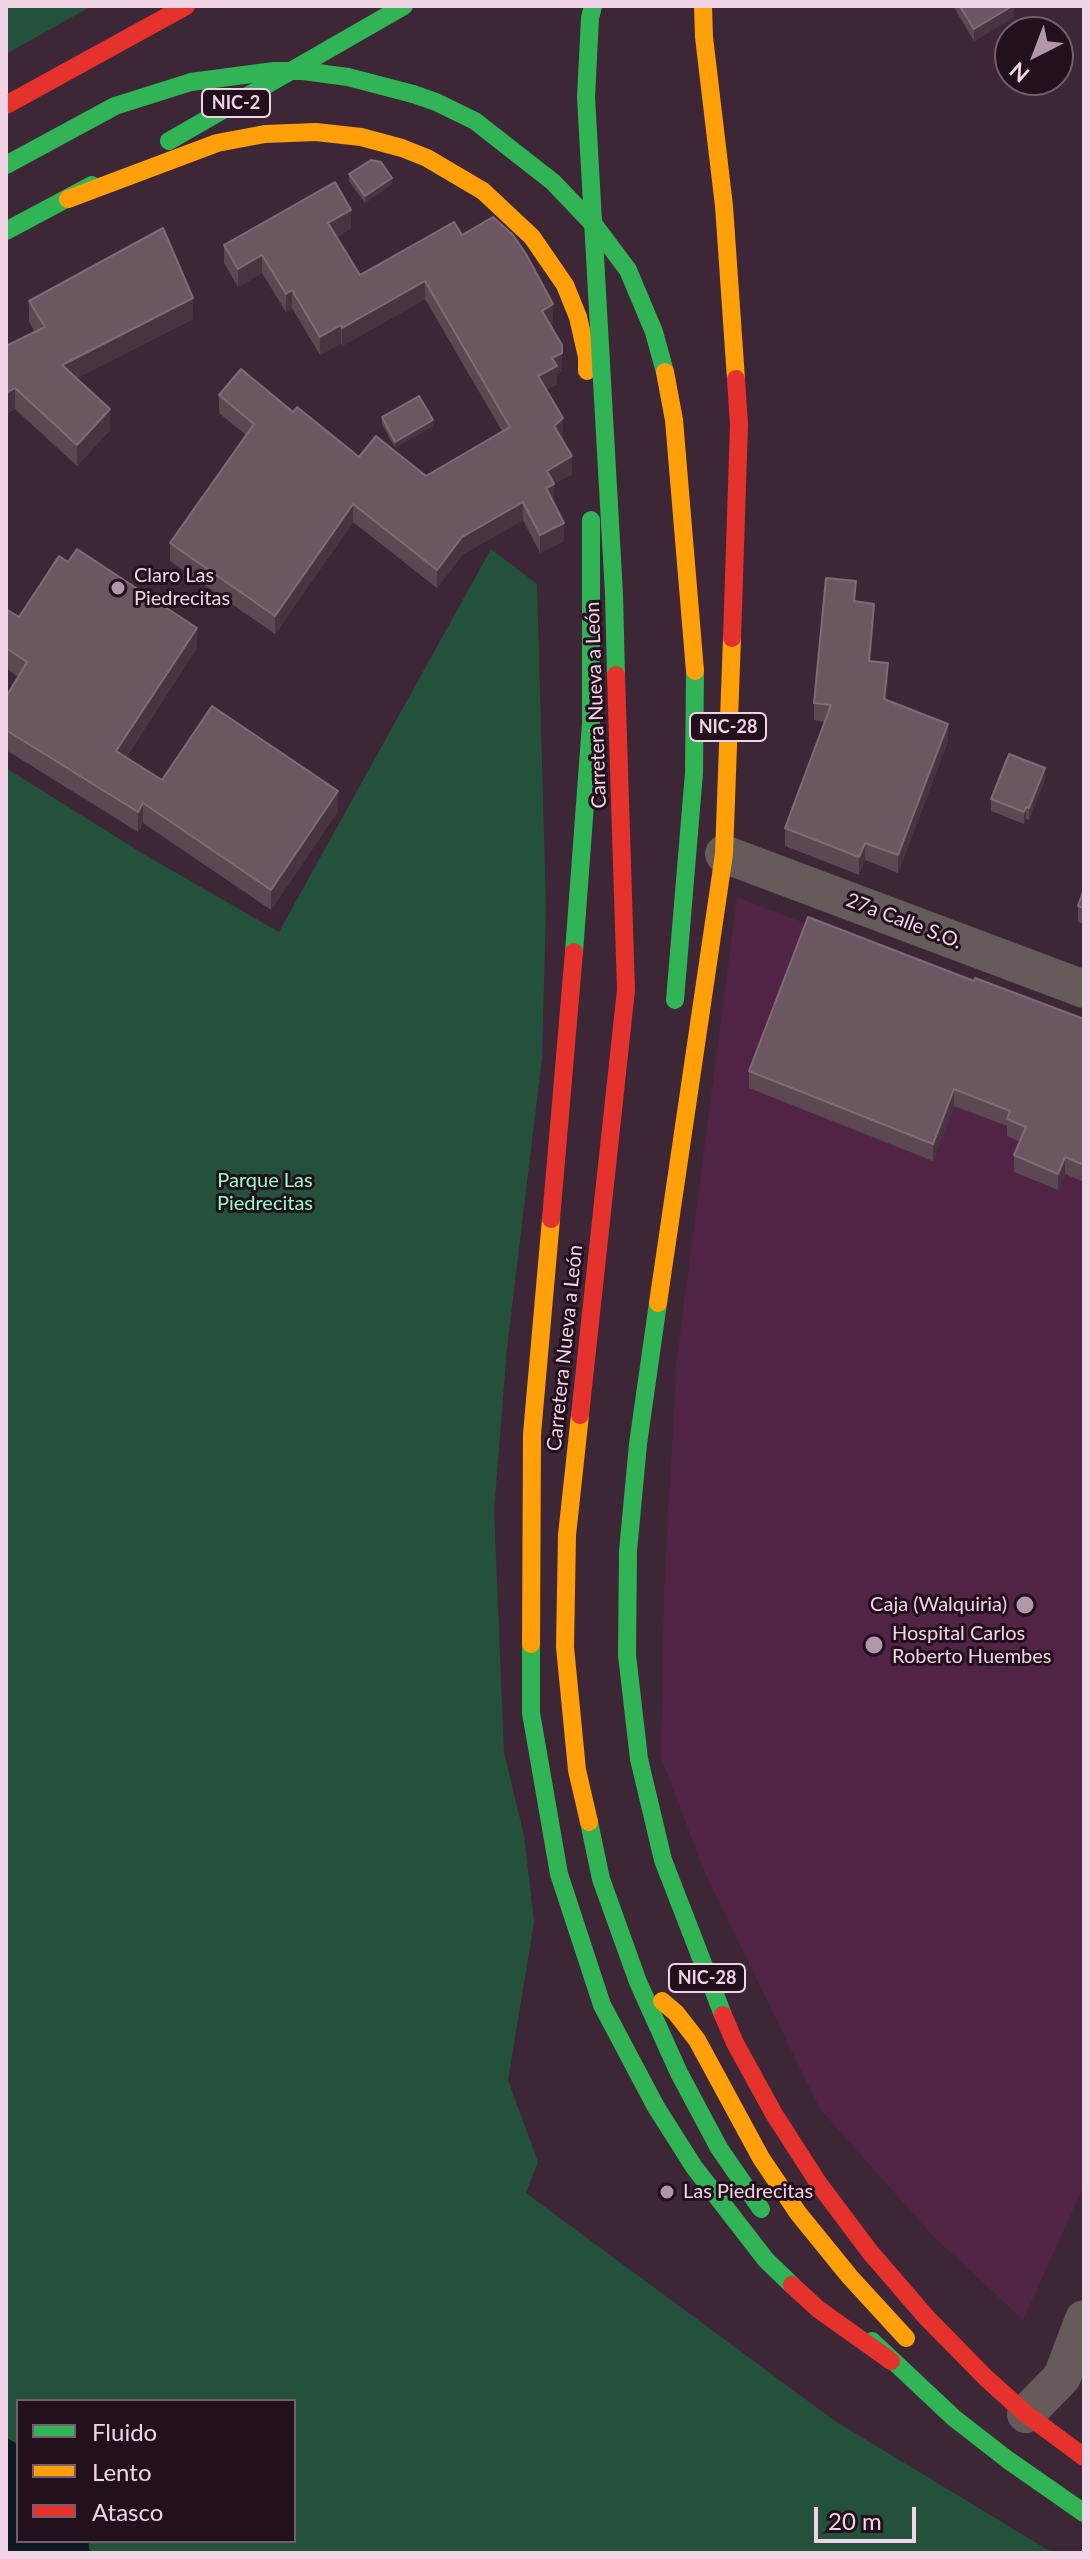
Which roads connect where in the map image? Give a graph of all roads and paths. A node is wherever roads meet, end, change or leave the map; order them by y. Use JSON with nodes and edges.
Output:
{"nodes":[{"id":1,"x":186,"y":6,"type":"edge"},
{"id":2,"x":404,"y":6,"type":"edge"},
{"id":3,"x":593,"y":6,"type":"edge"},
{"id":4,"x":703,"y":6,"type":"edge"},
{"id":5,"x":6,"y":105,"type":"edge"},
{"id":6,"x":6,"y":165,"type":"edge"},
{"id":7,"x":68,"y":199,"type":"junction"},
{"id":8,"x":6,"y":231,"type":"edge"},
{"id":9,"x":724,"y":854,"type":"junction"},
{"id":10,"x":1084,"y":989,"type":"edge"},
{"id":11,"x":673,"y":1023,"type":"dead end"},
{"id":12,"x":663,"y":1148,"type":"dead end"},
{"id":13,"x":638,"y":1444,"type":"junction"},
{"id":14,"x":638,"y":1982,"type":"junction"},
{"id":15,"x":774,"y":2228,"type":"dead end"},
{"id":16,"x":827,"y":2294,"type":"dead end"},
{"id":17,"x":1084,"y":2319,"type":"edge"},
{"id":18,"x":916,"y":2347,"type":"dead end"},
{"id":19,"x":891,"y":2361,"type":"junction"},
{"id":20,"x":1073,"y":2382,"type":"edge"},
{"id":21,"x":987,"y":2406,"type":"dead end"},
{"id":22,"x":1031,"y":2428,"type":"junction"},
{"id":23,"x":1084,"y":2457,"type":"edge"},
{"id":24,"x":1084,"y":2513,"type":"edge"}],
"edges":[{"from":1,"to":5,"type":"highway"},
{"from":2,"to":7,"type":"highway","number":"NIC-2"},
{"from":3,"to":14,"type":"highway","name":"Carretera Nueva a León","number":"NIC-28","bridge":true},
{"from":4,"to":9,"type":"highway","number":"NIC-28"},
{"from":6,"to":11,"type":"highway","bridge":true},
{"from":7,"to":8,"type":"highway","number":"NIC-2"},
{"from":7,"to":19,"type":"highway"},
{"from":9,"to":10,"type":"street","name":"27a Calle S.O."},
{"from":9,"to":13,"type":"highway","number":"NIC-28"},
{"from":12,"to":13,"type":"highway"},
{"from":13,"to":22,"type":"highway","number":"NIC-28"},
{"from":14,"to":15,"type":"highway","name":"Carretera Nueva a León","number":"NIC-28"},
{"from":14,"to":18,"type":"highway"},
{"from":16,"to":19,"type":"highway"},
{"from":17,"to":20,"type":"street"},
{"from":19,"to":24,"type":"highway"},
{"from":20,"to":22,"type":"street"},
{"from":21,"to":22,"type":"highway"},
{"from":22,"to":23,"type":"highway","number":"NIC-28"}]}
